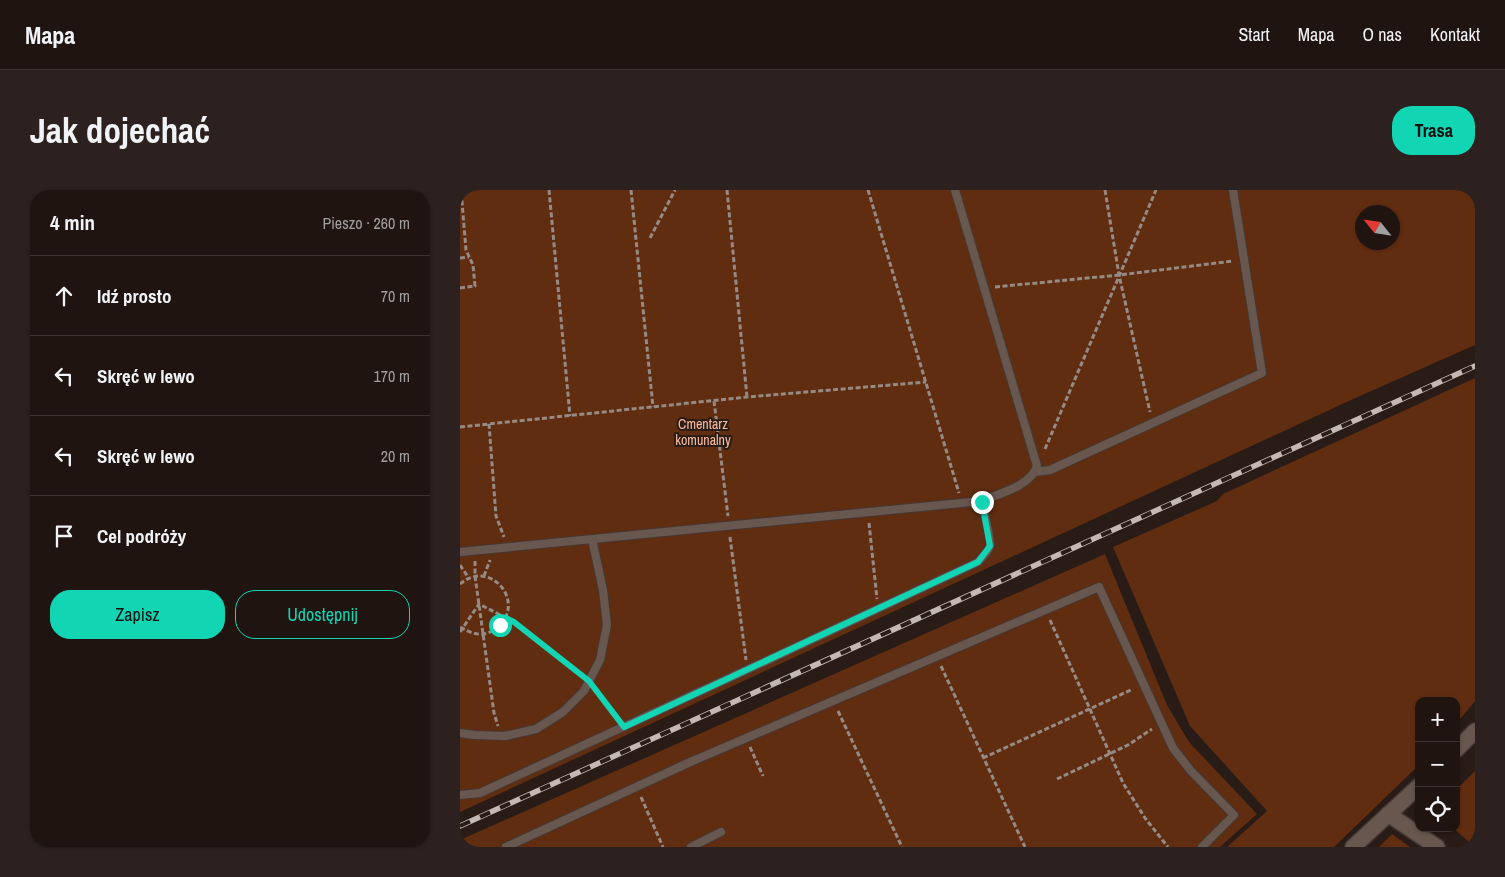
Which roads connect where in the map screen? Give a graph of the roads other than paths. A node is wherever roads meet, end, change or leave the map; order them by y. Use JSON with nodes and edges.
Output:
{"nodes":[{"id":1,"x":955,"y":190,"type":"edge"},
{"id":2,"x":1233,"y":190,"type":"edge"},
{"id":3,"x":1035,"y":472,"type":"junction"},
{"id":4,"x":982,"y":502,"type":"junction"},
{"id":5,"x":592,"y":539,"type":"junction"},
{"id":6,"x":460,"y":552,"type":"edge"},
{"id":7,"x":1475,"y":730,"type":"edge"},
{"id":8,"x":460,"y":733,"type":"edge"},
{"id":9,"x":1460,"y":746,"type":"edge"},
{"id":10,"x":1418,"y":787,"type":"edge"},
{"id":11,"x":460,"y":795,"type":"edge"},
{"id":12,"x":1388,"y":814,"type":"junction"},
{"id":13,"x":721,"y":832,"type":"dead end"},
{"id":14,"x":506,"y":847,"type":"edge"},
{"id":15,"x":691,"y":847,"type":"edge"},
{"id":16,"x":1202,"y":847,"type":"edge"},
{"id":17,"x":1353,"y":847,"type":"edge"},
{"id":18,"x":1437,"y":847,"type":"edge"}],
"edges":[{"from":1,"to":3,"type":"lane"},
{"from":2,"to":3,"type":"lane"},
{"from":3,"to":4,"type":"lane"},
{"from":4,"to":5,"type":"lane"},
{"from":4,"to":11,"type":"lane"},
{"from":5,"to":6,"type":"lane"},
{"from":5,"to":8,"type":"lane"},
{"from":7,"to":9,"type":"street"},
{"from":10,"to":12,"type":"street"},
{"from":12,"to":17,"type":"street"},
{"from":12,"to":18,"type":"street"},
{"from":13,"to":15,"type":"lane"},
{"from":14,"to":16,"type":"lane"}]}
